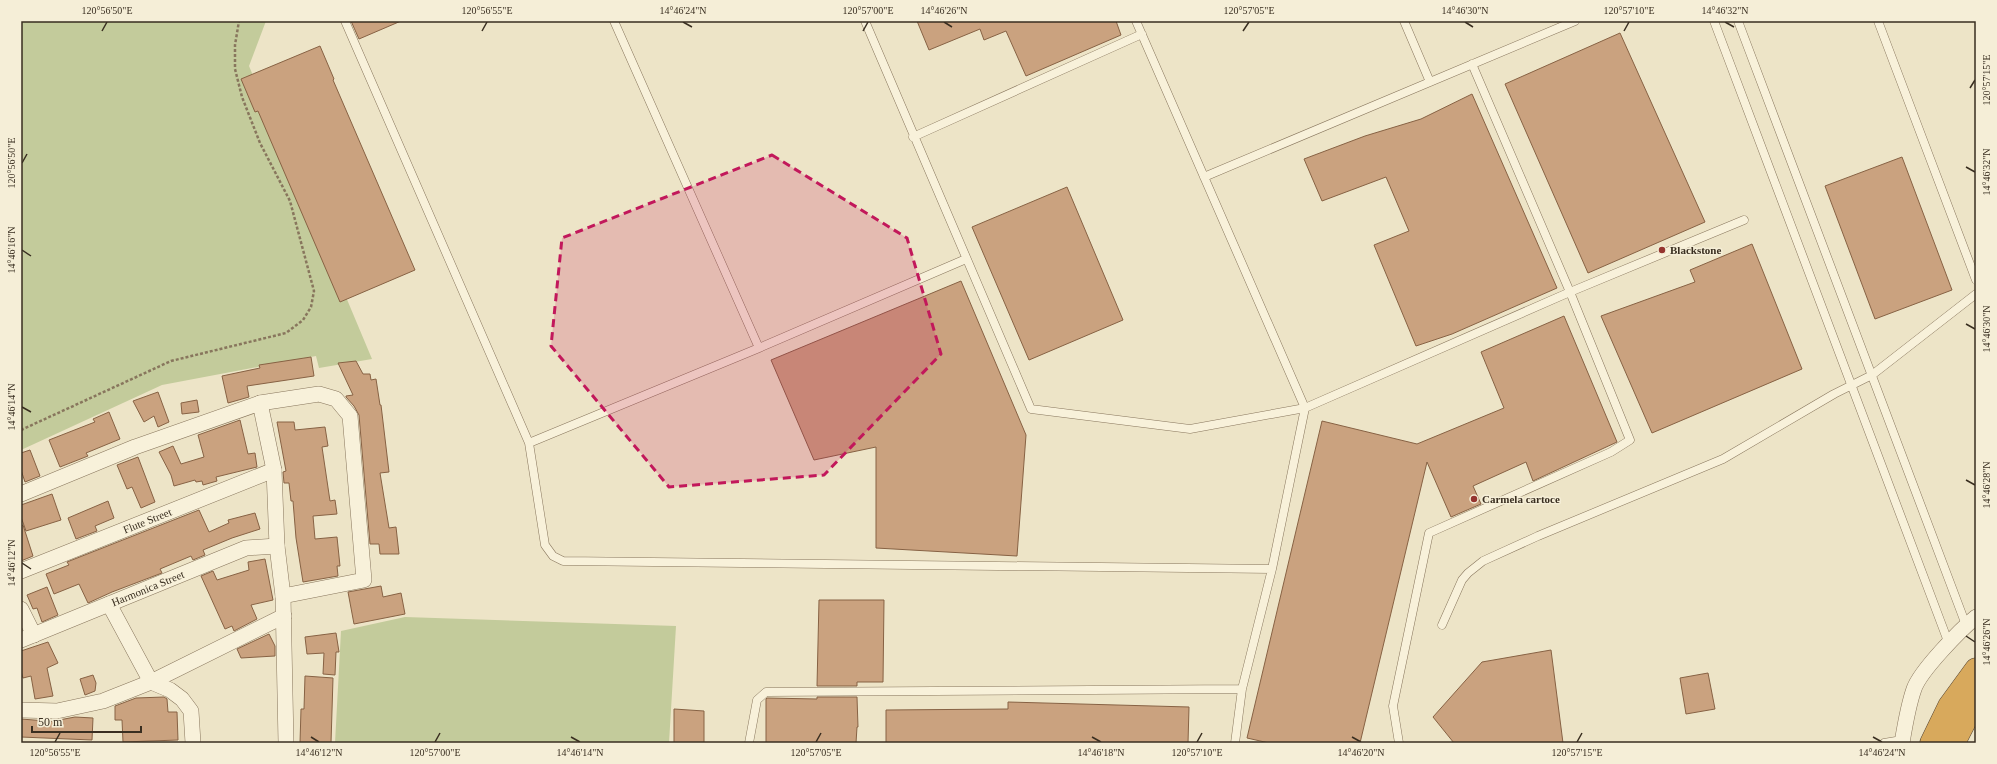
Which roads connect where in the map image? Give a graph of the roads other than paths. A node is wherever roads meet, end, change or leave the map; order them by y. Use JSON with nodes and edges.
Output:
{"nodes":[{"id":1,"x":345,"y":21,"type":"edge"},
{"id":2,"x":614,"y":21,"type":"edge"},
{"id":3,"x":865,"y":21,"type":"edge"},
{"id":4,"x":1136,"y":21,"type":"edge"},
{"id":5,"x":1404,"y":21,"type":"edge"},
{"id":6,"x":1575,"y":21,"type":"edge"},
{"id":7,"x":1714,"y":21,"type":"edge"},
{"id":8,"x":1738,"y":21,"type":"edge"},
{"id":9,"x":1878,"y":21,"type":"edge"},
{"id":10,"x":1142,"y":34,"type":"junction"},
{"id":11,"x":1472,"y":64,"type":"junction"},
{"id":12,"x":1430,"y":82,"type":"junction"},
{"id":13,"x":913,"y":137,"type":"junction"},
{"id":14,"x":1204,"y":177,"type":"junction"},
{"id":15,"x":1744,"y":220,"type":"dead end"},
{"id":16,"x":966,"y":259,"type":"junction"},
{"id":17,"x":1976,"y":280,"type":"edge"},
{"id":18,"x":1570,"y":292,"type":"junction"},
{"id":19,"x":1976,"y":294,"type":"edge"},
{"id":20,"x":759,"y":348,"type":"junction"},
{"id":21,"x":1872,"y":375,"type":"junction"},
{"id":22,"x":1851,"y":385,"type":"junction"},
{"id":23,"x":260,"y":403,"type":"junction"},
{"id":24,"x":1305,"y":408,"type":"junction"},
{"id":25,"x":529,"y":443,"type":"junction"},
{"id":26,"x":274,"y":470,"type":"junction"},
{"id":27,"x":21,"y":494,"type":"edge"},
{"id":28,"x":277,"y":546,"type":"junction"},
{"id":29,"x":1272,"y":569,"type":"junction"},
{"id":30,"x":21,"y":571,"type":"edge"},
{"id":31,"x":283,"y":596,"type":"junction"},
{"id":32,"x":109,"y":604,"type":"junction"},
{"id":33,"x":21,"y":609,"type":"edge"},
{"id":34,"x":284,"y":616,"type":"junction"},
{"id":35,"x":1971,"y":621,"type":"edge"},
{"id":36,"x":1442,"y":625,"type":"dead end"},
{"id":37,"x":28,"y":638,"type":"edge"},
{"id":38,"x":1949,"y":644,"type":"junction"},
{"id":39,"x":1976,"y":669,"type":"edge"},
{"id":40,"x":151,"y":682,"type":"junction"},
{"id":41,"x":1242,"y":689,"type":"junction"},
{"id":42,"x":1976,"y":700,"type":"edge"},
{"id":43,"x":21,"y":710,"type":"edge"},
{"id":44,"x":1902,"y":741,"type":"edge"},
{"id":45,"x":193,"y":743,"type":"edge"},
{"id":46,"x":286,"y":743,"type":"edge"},
{"id":47,"x":749,"y":743,"type":"edge"},
{"id":48,"x":1234,"y":743,"type":"edge"},
{"id":49,"x":1399,"y":743,"type":"edge"},
{"id":50,"x":1884,"y":743,"type":"edge"},
{"id":51,"x":1931,"y":743,"type":"edge"},
{"id":52,"x":1954,"y":743,"type":"edge"}],
"edges":[{"from":1,"to":25,"type":"lane"},
{"from":2,"to":20,"type":"lane"},
{"from":3,"to":13,"type":"lane"},
{"from":4,"to":10,"type":"lane"},
{"from":5,"to":12,"type":"lane"},
{"from":6,"to":11,"type":"lane"},
{"from":7,"to":22,"type":"lane"},
{"from":8,"to":21,"type":"lane"},
{"from":9,"to":17,"type":"lane"},
{"from":10,"to":13,"type":"lane"},
{"from":10,"to":14,"type":"lane"},
{"from":11,"to":12,"type":"lane"},
{"from":11,"to":18,"type":"lane"},
{"from":12,"to":14,"type":"lane"},
{"from":13,"to":16,"type":"lane"},
{"from":14,"to":24,"type":"lane"},
{"from":15,"to":18,"type":"lane"},
{"from":16,"to":20,"type":"lane"},
{"from":16,"to":24,"type":"lane"},
{"from":18,"to":24,"type":"lane"},
{"from":18,"to":49,"type":"lane"},
{"from":19,"to":21,"type":"lane"},
{"from":20,"to":25,"type":"lane"},
{"from":21,"to":22,"type":"lane"},
{"from":21,"to":35,"type":"lane"},
{"from":22,"to":36,"type":"lane"},
{"from":22,"to":38,"type":"lane"},
{"from":23,"to":26,"type":"street"},
{"from":23,"to":27,"type":"street"},
{"from":23,"to":31,"type":"street"},
{"from":24,"to":29,"type":"lane"},
{"from":25,"to":29,"type":"lane"},
{"from":26,"to":28,"type":"street"},
{"from":26,"to":30,"type":"street","name":"Flute Street"},
{"from":28,"to":31,"type":"street"},
{"from":28,"to":32,"type":"street","name":"Harmonica Street"},
{"from":29,"to":41,"type":"lane"},
{"from":31,"to":34,"type":"street"},
{"from":32,"to":37,"type":"street","name":"Harmonica Street"},
{"from":32,"to":40,"type":"street"},
{"from":33,"to":37,"type":"street"},
{"from":34,"to":40,"type":"street"},
{"from":34,"to":46,"type":"street"},
{"from":35,"to":38,"type":"street"},
{"from":38,"to":44,"type":"street"},
{"from":39,"to":51,"type":"highway"},
{"from":40,"to":43,"type":"street"},
{"from":40,"to":45,"type":"street"},
{"from":41,"to":47,"type":"lane"},
{"from":41,"to":48,"type":"lane"},
{"from":42,"to":52,"type":"highway"},
{"from":44,"to":50,"type":"lane"}]}
